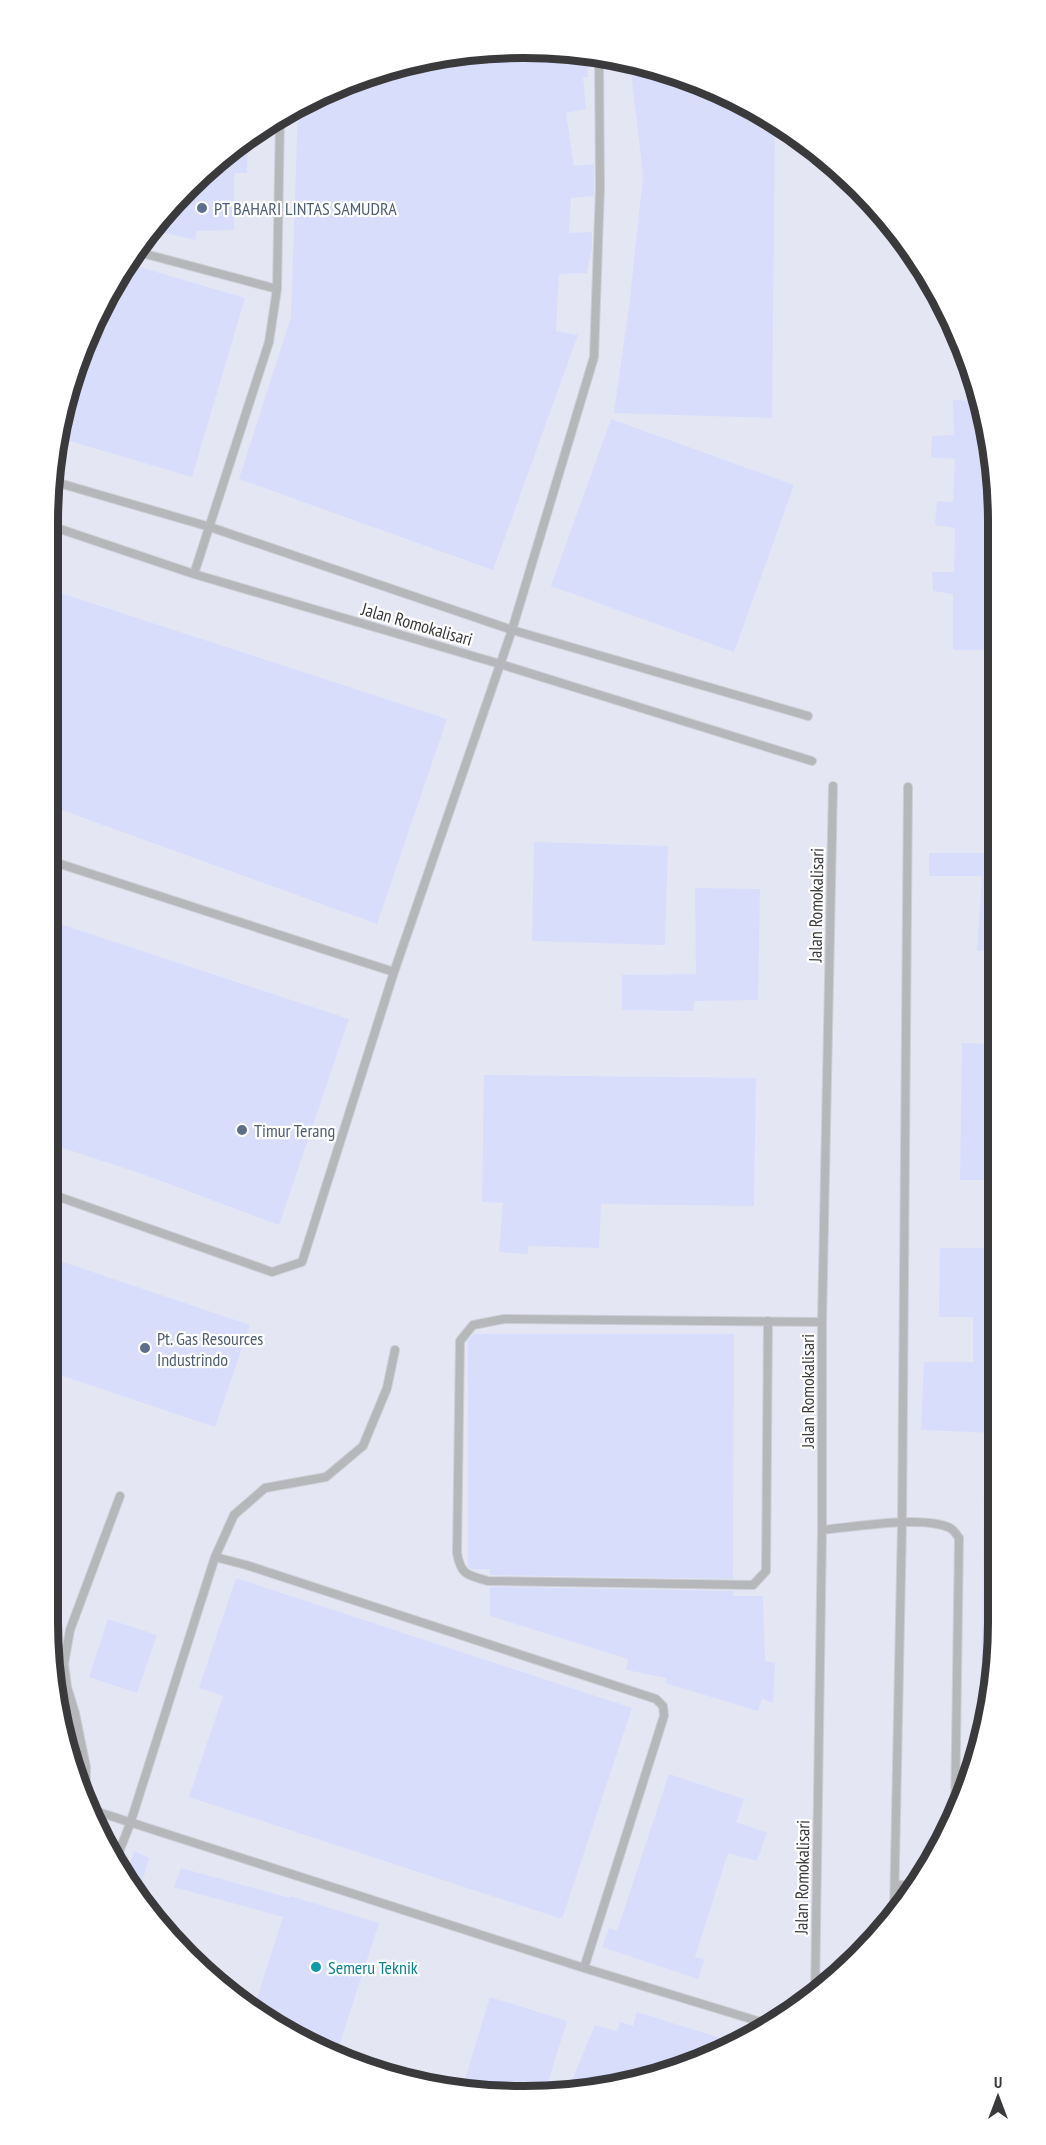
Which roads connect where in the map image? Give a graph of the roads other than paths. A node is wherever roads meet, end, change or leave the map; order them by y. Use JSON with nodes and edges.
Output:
{"nodes":[{"id":1,"x":599,"y":65,"type":"edge"},
{"id":2,"x":280,"y":128,"type":"edge"},
{"id":3,"x":145,"y":254,"type":"edge"},
{"id":4,"x":277,"y":289,"type":"junction"},
{"id":5,"x":60,"y":483,"type":"edge"},
{"id":6,"x":210,"y":527,"type":"junction"},
{"id":7,"x":58,"y":528,"type":"edge"},
{"id":8,"x":194,"y":574,"type":"junction"},
{"id":9,"x":512,"y":630,"type":"junction"},
{"id":10,"x":500,"y":664,"type":"junction"},
{"id":11,"x":808,"y":716,"type":"dead end"},
{"id":12,"x":812,"y":761,"type":"dead end"},
{"id":13,"x":833,"y":786,"type":"dead end"},
{"id":14,"x":908,"y":787,"type":"dead end"},
{"id":15,"x":58,"y":863,"type":"edge"},
{"id":16,"x":394,"y":972,"type":"junction"},
{"id":17,"x":58,"y":1197,"type":"edge"},
{"id":18,"x":768,"y":1321,"type":"junction"},
{"id":19,"x":822,"y":1322,"type":"junction"},
{"id":20,"x":395,"y":1350,"type":"dead end"},
{"id":21,"x":120,"y":1496,"type":"dead end"},
{"id":22,"x":902,"y":1523,"type":"junction"},
{"id":23,"x":822,"y":1530,"type":"junction"},
{"id":24,"x":215,"y":1557,"type":"junction"},
{"id":25,"x":85,"y":1776,"type":"edge"},
{"id":26,"x":955,"y":1791,"type":"edge"},
{"id":27,"x":100,"y":1813,"type":"edge"},
{"id":28,"x":130,"y":1824,"type":"junction"},
{"id":29,"x":119,"y":1851,"type":"edge"},
{"id":30,"x":895,"y":1885,"type":"junction"},
{"id":31,"x":906,"y":1885,"type":"edge"},
{"id":32,"x":894,"y":1901,"type":"edge"},
{"id":33,"x":584,"y":1968,"type":"junction"},
{"id":34,"x":815,"y":1983,"type":"edge"},
{"id":35,"x":759,"y":2021,"type":"edge"}],
"edges":[{"from":1,"to":9,"type":"lane"},
{"from":2,"to":4,"type":"lane"},
{"from":3,"to":4,"type":"lane"},
{"from":4,"to":6,"type":"lane"},
{"from":5,"to":6,"type":"lane","name":"Jalan Romokalisari"},
{"from":6,"to":8,"type":"lane"},
{"from":6,"to":9,"type":"lane","name":"Jalan Romokalisari"},
{"from":7,"to":8,"type":"lane","name":"Jalan Romokalisari"},
{"from":8,"to":10,"type":"lane","name":"Jalan Romokalisari"},
{"from":9,"to":10,"type":"lane"},
{"from":9,"to":11,"type":"lane","name":"Jalan Romokalisari"},
{"from":10,"to":12,"type":"lane","name":"Jalan Romokalisari"},
{"from":10,"to":16,"type":"lane"},
{"from":13,"to":19,"type":"lane","name":"Jalan Romokalisari"},
{"from":14,"to":22,"type":"lane"},
{"from":15,"to":16,"type":"lane"},
{"from":16,"to":17,"type":"lane"},
{"from":18,"to":18,"type":"lane"},
{"from":18,"to":19,"type":"lane"},
{"from":19,"to":23,"type":"lane","name":"Jalan Romokalisari"},
{"from":20,"to":24,"type":"lane"},
{"from":21,"to":25,"type":"lane"},
{"from":22,"to":23,"type":"lane"},
{"from":22,"to":26,"type":"lane"},
{"from":22,"to":30,"type":"lane"},
{"from":23,"to":34,"type":"lane","name":"Jalan Romokalisari"},
{"from":24,"to":28,"type":"lane"},
{"from":24,"to":33,"type":"lane"},
{"from":27,"to":28,"type":"lane"},
{"from":28,"to":29,"type":"lane"},
{"from":28,"to":33,"type":"lane"},
{"from":30,"to":31,"type":"lane"},
{"from":30,"to":32,"type":"lane"},
{"from":33,"to":35,"type":"lane"}]}
